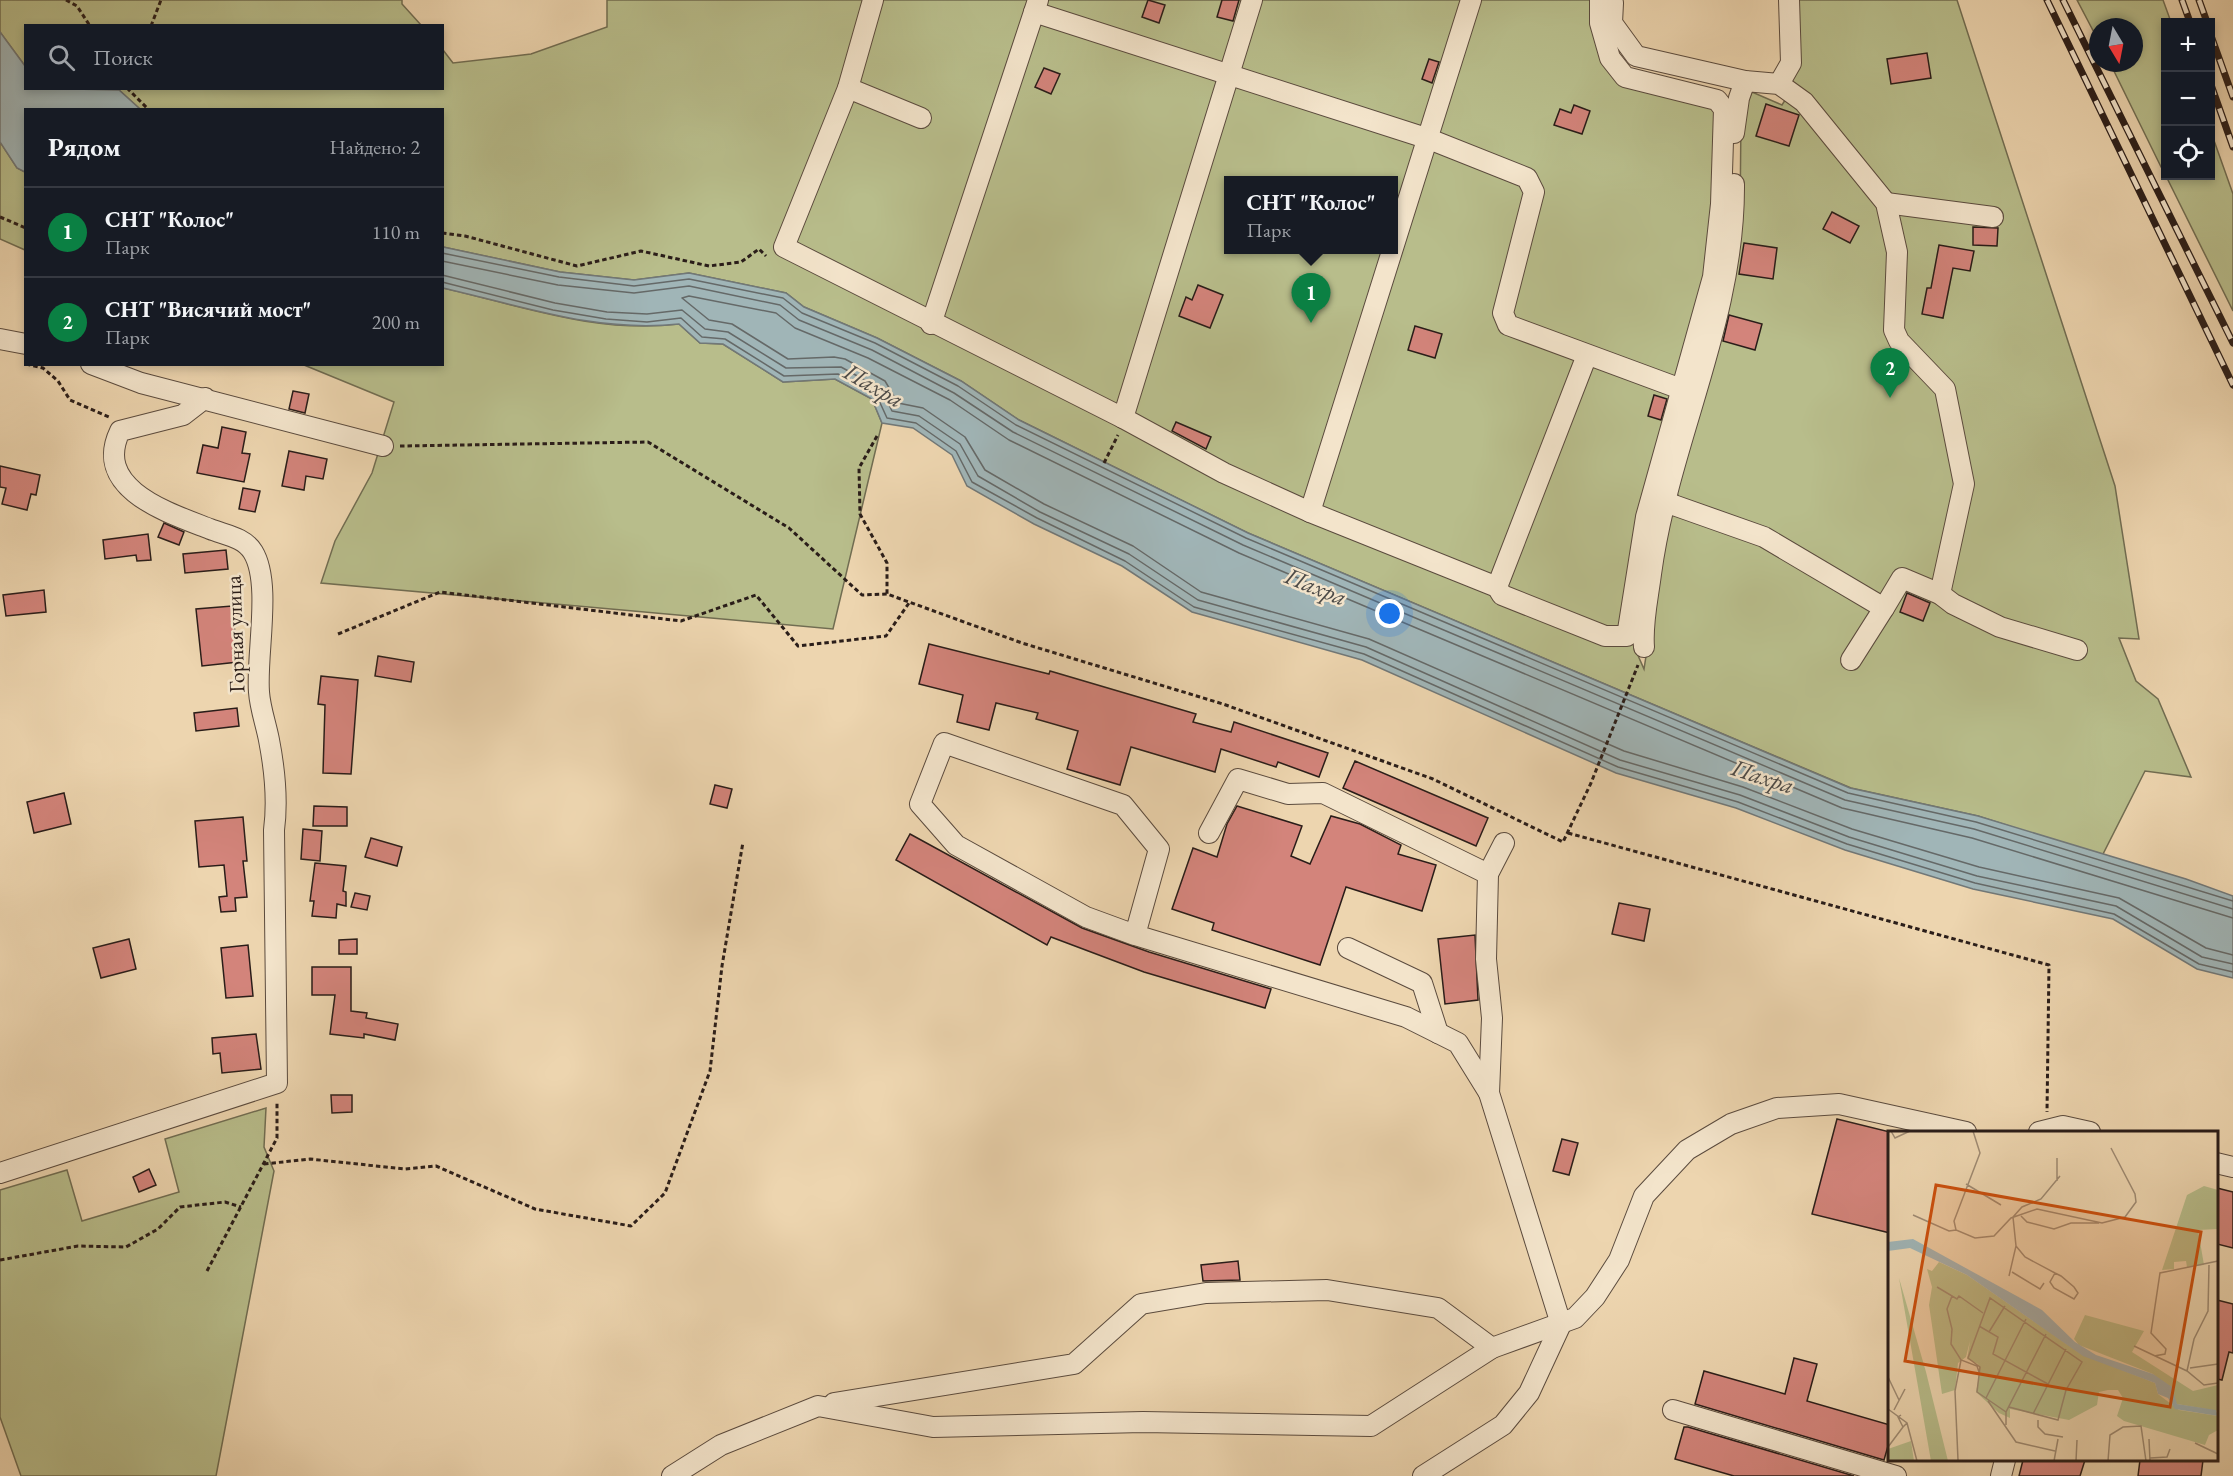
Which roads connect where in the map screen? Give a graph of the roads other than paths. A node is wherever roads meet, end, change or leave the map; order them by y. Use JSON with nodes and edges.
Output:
{"nodes":[{"id":1,"x":873,"y":0,"type":"edge"},
{"id":2,"x":1252,"y":0,"type":"edge"},
{"id":3,"x":1471,"y":0,"type":"edge"},
{"id":4,"x":1600,"y":0,"type":"edge"},
{"id":5,"x":1614,"y":0,"type":"edge"},
{"id":6,"x":1789,"y":0,"type":"edge"},
{"id":7,"x":1036,"y":6,"type":"edge"},
{"id":8,"x":1229,"y":73,"type":"junction"},
{"id":9,"x":1745,"y":81,"type":"junction"},
{"id":10,"x":1779,"y":84,"type":"junction"},
{"id":11,"x":848,"y":88,"type":"junction"},
{"id":12,"x":921,"y":118,"type":"dead end"},
{"id":13,"x":1429,"y":139,"type":"junction"},
{"id":14,"x":1886,"y":203,"type":"junction"},
{"id":15,"x":1993,"y":217,"type":"dead end"},
{"id":16,"x":1398,"y":236,"type":"edge"},
{"id":17,"x":1392,"y":254,"type":"edge"},
{"id":18,"x":931,"y":324,"type":"junction"},
{"id":19,"x":0,"y":339,"type":"edge"},
{"id":20,"x":24,"y":344,"type":"edge"},
{"id":21,"x":1587,"y":355,"type":"junction"},
{"id":22,"x":96,"y":366,"type":"edge"},
{"id":23,"x":1681,"y":390,"type":"junction"},
{"id":24,"x":205,"y":398,"type":"junction"},
{"id":25,"x":1121,"y":427,"type":"junction"},
{"id":26,"x":383,"y":446,"type":"road end"},
{"id":27,"x":1665,"y":502,"type":"junction"},
{"id":28,"x":1310,"y":512,"type":"junction"},
{"id":29,"x":1497,"y":587,"type":"junction"},
{"id":30,"x":1940,"y":594,"type":"junction"},
{"id":31,"x":1884,"y":608,"type":"junction"},
{"id":32,"x":2077,"y":650,"type":"dead end"},
{"id":33,"x":1641,"y":655,"type":"road end"},
{"id":34,"x":1851,"y":660,"type":"dead end"},
{"id":35,"x":1209,"y":833,"type":"dead end"},
{"id":36,"x":1504,"y":843,"type":"dead end"},
{"id":37,"x":1488,"y":874,"type":"junction"},
{"id":38,"x":1135,"y":935,"type":"junction"},
{"id":39,"x":1348,"y":948,"type":"dead end"},
{"id":40,"x":1438,"y":1033,"type":"junction"},
{"id":41,"x":1489,"y":1093,"type":"junction"},
{"id":42,"x":1961,"y":1131,"type":"edge"},
{"id":43,"x":2046,"y":1131,"type":"edge"},
{"id":44,"x":2086,"y":1131,"type":"edge"},
{"id":45,"x":2218,"y":1163,"type":"edge"},
{"id":46,"x":2233,"y":1167,"type":"edge"},
{"id":47,"x":0,"y":1173,"type":"edge"},
{"id":48,"x":1560,"y":1324,"type":"junction"},
{"id":49,"x":1492,"y":1348,"type":"junction"},
{"id":50,"x":818,"y":1406,"type":"junction"},
{"id":51,"x":1673,"y":1410,"type":"dead end"},
{"id":52,"x":2005,"y":1461,"type":"edge"},
{"id":53,"x":672,"y":1476,"type":"edge"},
{"id":54,"x":1423,"y":1476,"type":"edge"},
{"id":55,"x":1896,"y":1476,"type":"edge"},
{"id":56,"x":2001,"y":1476,"type":"edge"}],
"edges":[{"from":1,"to":11,"type":"street"},
{"from":2,"to":8,"type":"street"},
{"from":3,"to":13,"type":"street"},
{"from":4,"to":23,"type":"street"},
{"from":5,"to":9,"type":"street"},
{"from":6,"to":10,"type":"street"},
{"from":7,"to":8,"type":"street"},
{"from":7,"to":18,"type":"street"},
{"from":8,"to":13,"type":"street"},
{"from":8,"to":25,"type":"street"},
{"from":9,"to":10,"type":"street"},
{"from":9,"to":27,"type":"street"},
{"from":10,"to":14,"type":"street"},
{"from":11,"to":12,"type":"street"},
{"from":11,"to":18,"type":"street"},
{"from":13,"to":16,"type":"street"},
{"from":13,"to":21,"type":"street"},
{"from":14,"to":15,"type":"street"},
{"from":14,"to":30,"type":"street"},
{"from":17,"to":28,"type":"street"},
{"from":18,"to":25,"type":"street"},
{"from":19,"to":20,"type":"street"},
{"from":21,"to":23,"type":"street"},
{"from":21,"to":29,"type":"street"},
{"from":22,"to":24,"type":"street"},
{"from":23,"to":29,"type":"street"},
{"from":24,"to":26,"type":"street"},
{"from":24,"to":47,"type":"street","name":"Горная улица"},
{"from":25,"to":28,"type":"street"},
{"from":27,"to":31,"type":"street"},
{"from":27,"to":33,"type":"street"},
{"from":28,"to":29,"type":"street"},
{"from":30,"to":31,"type":"street"},
{"from":30,"to":32,"type":"street"},
{"from":31,"to":34,"type":"street"},
{"from":35,"to":37,"type":"street"},
{"from":36,"to":37,"type":"street"},
{"from":37,"to":41,"type":"street"},
{"from":38,"to":38,"type":"street"},
{"from":38,"to":40,"type":"street"},
{"from":39,"to":40,"type":"street"},
{"from":40,"to":41,"type":"street"},
{"from":41,"to":48,"type":"street"},
{"from":42,"to":48,"type":"street"},
{"from":43,"to":44,"type":"street"},
{"from":45,"to":46,"type":"street"},
{"from":48,"to":49,"type":"street"},
{"from":48,"to":54,"type":"street"},
{"from":49,"to":50,"type":"street"},
{"from":49,"to":50,"type":"street"},
{"from":50,"to":53,"type":"street"},
{"from":51,"to":55,"type":"street"},
{"from":52,"to":56,"type":"street"}]}
